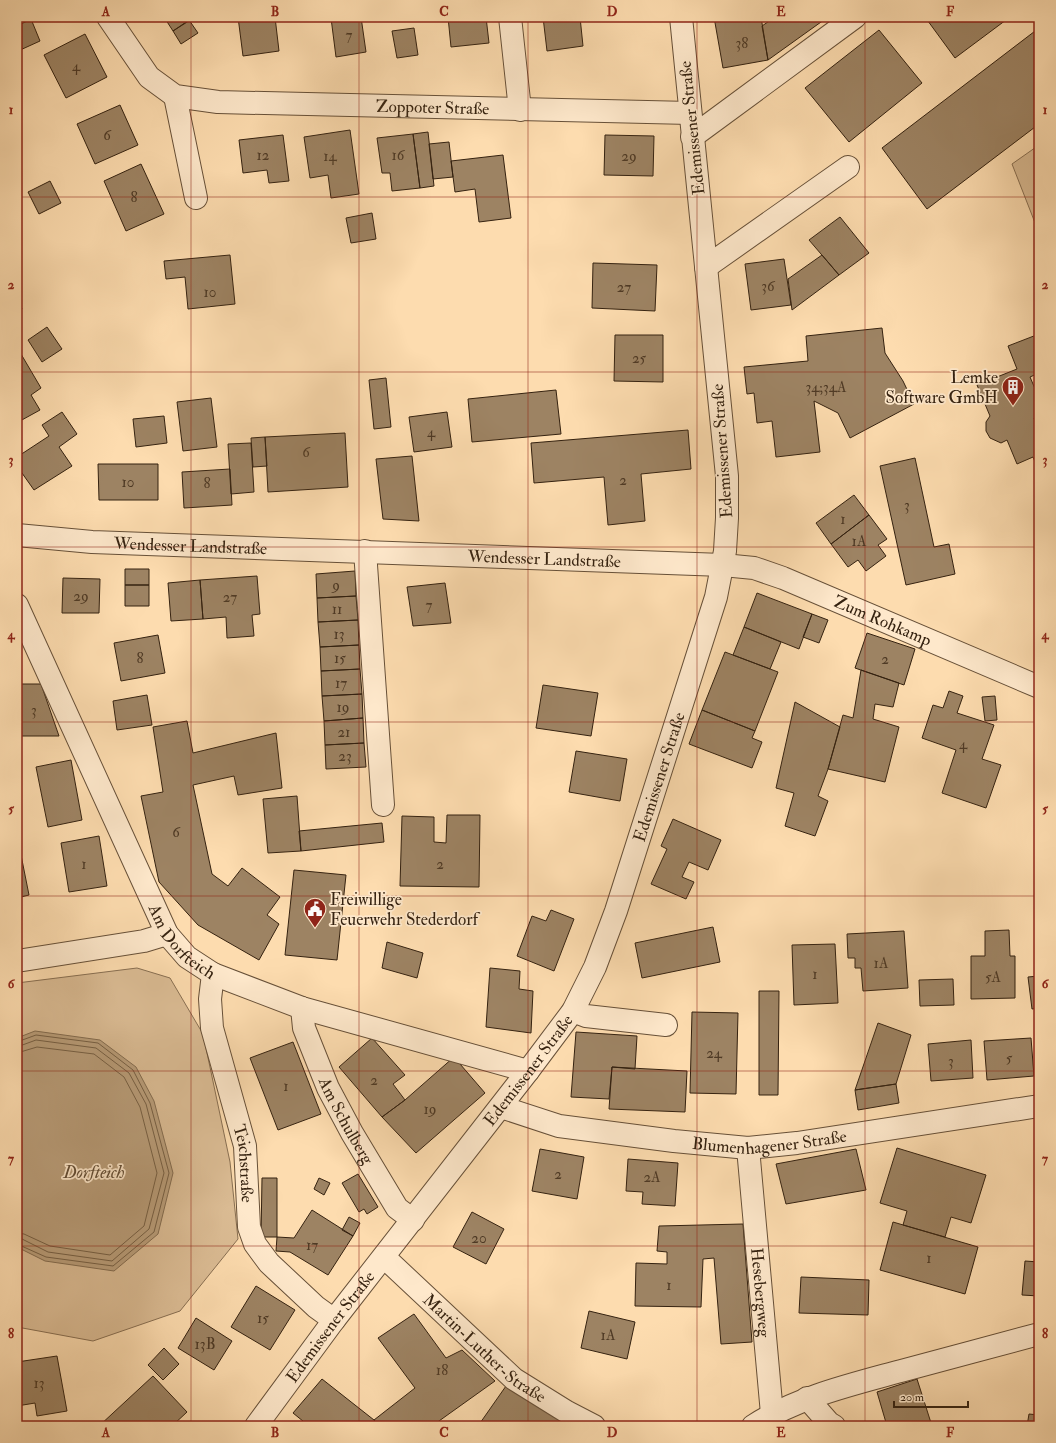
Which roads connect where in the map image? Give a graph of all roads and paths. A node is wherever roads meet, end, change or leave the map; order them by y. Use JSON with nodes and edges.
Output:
{"nodes":[{"id":1,"x":108,"y":17,"type":"edge"},
{"id":2,"x":510,"y":17,"type":"edge"},
{"id":3,"x":681,"y":17,"type":"edge"},
{"id":4,"x":855,"y":17,"type":"edge"},
{"id":5,"x":175,"y":96,"type":"junction"},
{"id":6,"x":520,"y":110,"type":"junction"},
{"id":7,"x":690,"y":113,"type":"junction"},
{"id":8,"x":692,"y":137,"type":"junction"},
{"id":9,"x":848,"y":166,"type":"dead end"},
{"id":10,"x":196,"y":198,"type":"dead end"},
{"id":11,"x":706,"y":267,"type":"junction"},
{"id":12,"x":17,"y":534,"type":"edge"},
{"id":13,"x":365,"y":551,"type":"junction"},
{"id":14,"x":723,"y":565,"type":"junction"},
{"id":15,"x":17,"y":606,"type":"edge"},
{"id":16,"x":1039,"y":687,"type":"edge"},
{"id":17,"x":383,"y":804,"type":"dead end"},
{"id":18,"x":167,"y":934,"type":"junction"},
{"id":19,"x":17,"y":961,"type":"edge"},
{"id":20,"x":213,"y":974,"type":"junction"},
{"id":21,"x":302,"y":1008,"type":"junction"},
{"id":22,"x":573,"y":1011,"type":"junction"},
{"id":23,"x":666,"y":1025,"type":"dead end"},
{"id":24,"x":528,"y":1071,"type":"junction"},
{"id":25,"x":1039,"y":1106,"type":"edge"},
{"id":26,"x":501,"y":1107,"type":"junction"},
{"id":27,"x":748,"y":1148,"type":"junction"},
{"id":28,"x":413,"y":1220,"type":"junction"},
{"id":29,"x":384,"y":1257,"type":"junction"},
{"id":30,"x":334,"y":1320,"type":"junction"},
{"id":31,"x":1039,"y":1334,"type":"edge"},
{"id":32,"x":807,"y":1398,"type":"junction"},
{"id":33,"x":772,"y":1414,"type":"junction"},
{"id":34,"x":258,"y":1425,"type":"edge"},
{"id":35,"x":594,"y":1426,"type":"edge"},
{"id":36,"x":753,"y":1426,"type":"edge"},
{"id":37,"x":834,"y":1426,"type":"edge"}],
"edges":[{"from":1,"to":5,"type":"street","name":"Zoppoter Straße"},
{"from":2,"to":6,"type":"street"},
{"from":3,"to":7,"type":"street","name":"Edemissener Straße"},
{"from":4,"to":8,"type":"street"},
{"from":5,"to":6,"type":"street","name":"Zoppoter Straße"},
{"from":5,"to":10,"type":"street"},
{"from":6,"to":7,"type":"street","name":"Zoppoter Straße"},
{"from":7,"to":8,"type":"street","name":"Edemissener Straße"},
{"from":8,"to":11,"type":"street","name":"Edemissener Straße"},
{"from":9,"to":11,"type":"street"},
{"from":11,"to":14,"type":"street","name":"Edemissener Straße"},
{"from":12,"to":13,"type":"street","name":"Wendesser Landstraße"},
{"from":13,"to":14,"type":"street","name":"Wendesser Landstraße"},
{"from":13,"to":17,"type":"street"},
{"from":14,"to":16,"type":"street","name":"Zum Rohkamp"},
{"from":14,"to":22,"type":"street","name":"Edemissener Straße"},
{"from":15,"to":18,"type":"street","name":"Am Dorfteich"},
{"from":18,"to":19,"type":"street"},
{"from":18,"to":20,"type":"street","name":"Am Dorfteich"},
{"from":20,"to":21,"type":"street","name":"Am Dorfteich"},
{"from":20,"to":30,"type":"street","name":"Teichstraße"},
{"from":21,"to":24,"type":"street","name":"Am Dorfteich"},
{"from":21,"to":28,"type":"street","name":"Am Schulberg"},
{"from":22,"to":23,"type":"street"},
{"from":22,"to":24,"type":"street","name":"Edemissener Straße"},
{"from":24,"to":26,"type":"street","name":"Edemissener Straße"},
{"from":25,"to":27,"type":"street","name":"Blumenhagener Straße"},
{"from":26,"to":27,"type":"street","name":"Blumenhagener Straße"},
{"from":26,"to":28,"type":"street","name":"Edemissener Straße"},
{"from":27,"to":33,"type":"street","name":"Hesebergweg"},
{"from":28,"to":29,"type":"street","name":"Edemissener Straße"},
{"from":29,"to":30,"type":"street","name":"Edemissener Straße"},
{"from":29,"to":35,"type":"street","name":"Martin-Luther-Straße"},
{"from":30,"to":34,"type":"street","name":"Edemissener Straße"},
{"from":31,"to":32,"type":"street"},
{"from":32,"to":33,"type":"street"},
{"from":32,"to":37,"type":"street"},
{"from":33,"to":36,"type":"street"}]}
